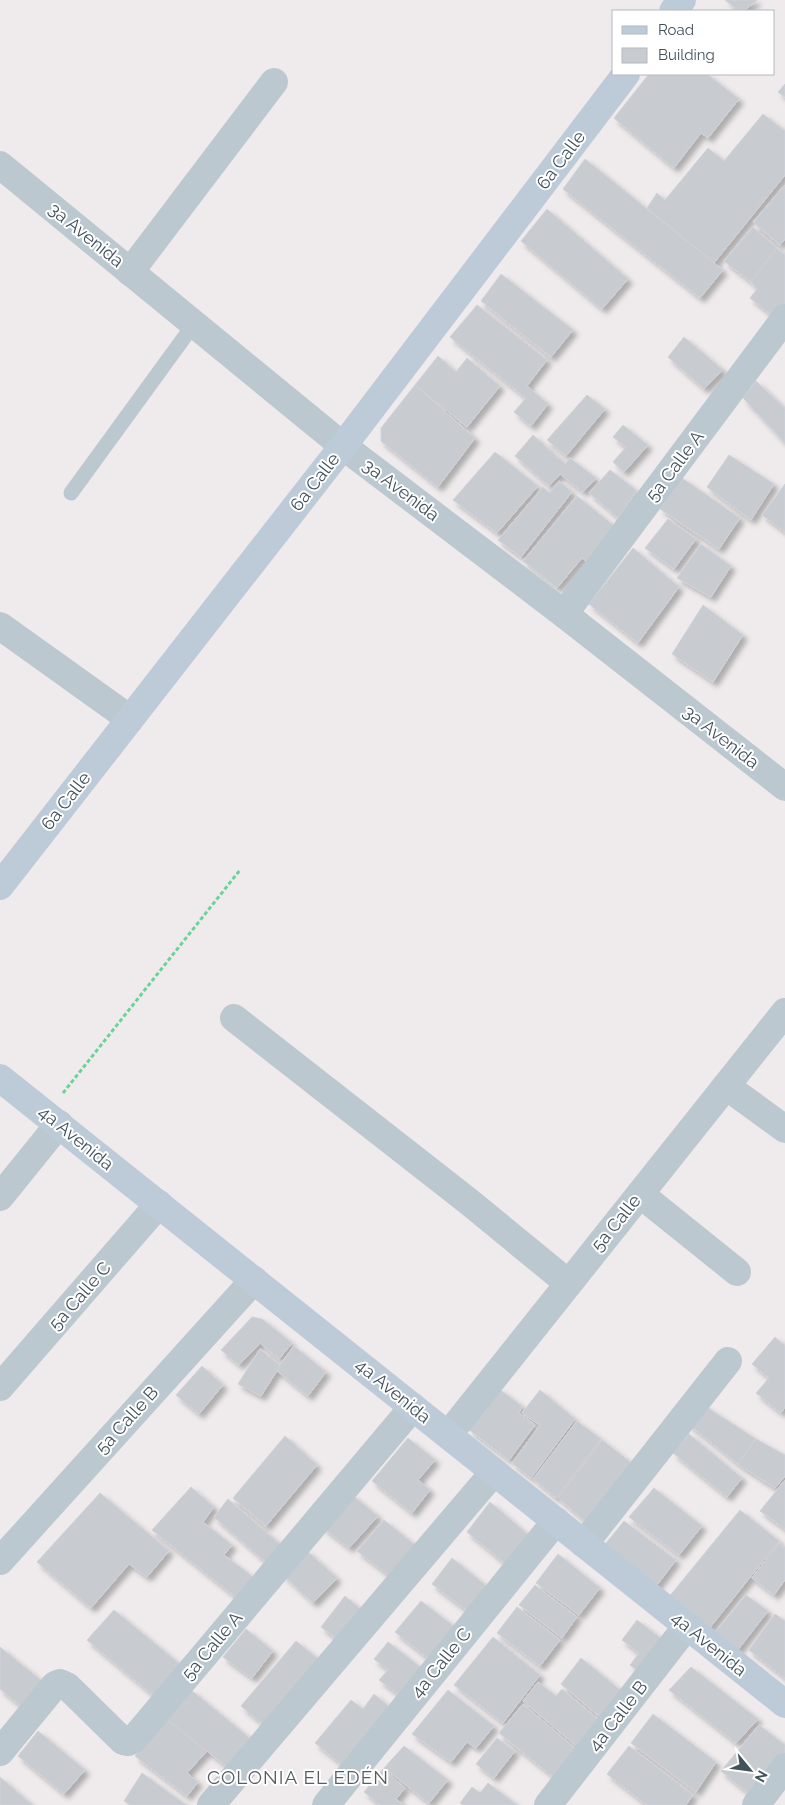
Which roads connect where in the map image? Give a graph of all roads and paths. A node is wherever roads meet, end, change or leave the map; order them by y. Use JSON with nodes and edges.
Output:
{"nodes":[{"id":1,"x":682,"y":0,"type":"edge"},
{"id":2,"x":674,"y":10,"type":"edge"},
{"id":3,"x":625,"y":75,"type":"edge"},
{"id":4,"x":274,"y":82,"type":"dead end"},
{"id":5,"x":0,"y":165,"type":"edge"},
{"id":6,"x":130,"y":272,"type":"junction"},
{"id":7,"x":785,"y":318,"type":"edge"},
{"id":8,"x":194,"y":324,"type":"junction"},
{"id":9,"x":343,"y":446,"type":"junction"},
{"id":10,"x":70,"y":493,"type":"dead end"},
{"id":11,"x":564,"y":614,"type":"junction"},
{"id":12,"x":0,"y":626,"type":"edge"},
{"id":13,"x":130,"y":719,"type":"junction"},
{"id":14,"x":785,"y":787,"type":"edge"},
{"id":15,"x":240,"y":870,"type":"dead end"},
{"id":16,"x":0,"y":886,"type":"edge"},
{"id":17,"x":785,"y":1012,"type":"edge"},
{"id":18,"x":234,"y":1018,"type":"dead end"},
{"id":19,"x":0,"y":1078,"type":"edge"},
{"id":20,"x":726,"y":1086,"type":"junction"},
{"id":21,"x":52,"y":1120,"type":"junction"},
{"id":22,"x":785,"y":1129,"type":"edge"},
{"id":23,"x":640,"y":1194,"type":"junction"},
{"id":24,"x":0,"y":1198,"type":"edge"},
{"id":25,"x":159,"y":1204,"type":"junction"},
{"id":26,"x":738,"y":1272,"type":"dead end"},
{"id":27,"x":254,"y":1280,"type":"junction"},
{"id":28,"x":568,"y":1283,"type":"junction"},
{"id":29,"x":728,"y":1361,"type":"dead end"},
{"id":30,"x":5,"y":1372,"type":"edge"},
{"id":31,"x":413,"y":1407,"type":"junction"},
{"id":32,"x":448,"y":1435,"type":"junction"},
{"id":33,"x":494,"y":1472,"type":"junction"},
{"id":34,"x":556,"y":1521,"type":"junction"},
{"id":35,"x":584,"y":1544,"type":"junction"},
{"id":36,"x":0,"y":1561,"type":"edge"},
{"id":37,"x":687,"y":1626,"type":"junction"},
{"id":38,"x":784,"y":1702,"type":"edge"},
{"id":39,"x":0,"y":1752,"type":"edge"},
{"id":40,"x":785,"y":1767,"type":"edge"},
{"id":41,"x":211,"y":1805,"type":"edge"},
{"id":42,"x":326,"y":1805,"type":"edge"},
{"id":43,"x":548,"y":1805,"type":"edge"},
{"id":44,"x":756,"y":1805,"type":"edge"}],
"edges":[{"from":1,"to":2,"type":"street"},
{"from":3,"to":9,"type":"street","name":"6a Calle"},
{"from":4,"to":6,"type":"street"},
{"from":5,"to":6,"type":"street","name":"3a Avenida"},
{"from":6,"to":8,"type":"street","name":"3a Avenida"},
{"from":7,"to":11,"type":"street","name":"5a Calle A"},
{"from":8,"to":9,"type":"street","name":"3a Avenida"},
{"from":8,"to":10,"type":"lane"},
{"from":9,"to":11,"type":"street","name":"3a Avenida"},
{"from":9,"to":13,"type":"street","name":"6a Calle"},
{"from":11,"to":14,"type":"street","name":"3a Avenida"},
{"from":12,"to":13,"type":"street"},
{"from":13,"to":16,"type":"street","name":"6a Calle"},
{"from":15,"to":21,"type":"path"},
{"from":17,"to":20,"type":"street","name":"5a Calle"},
{"from":18,"to":28,"type":"street"},
{"from":19,"to":21,"type":"street","name":"4a Avenida"},
{"from":20,"to":22,"type":"street"},
{"from":20,"to":23,"type":"street","name":"5a Calle"},
{"from":21,"to":24,"type":"street"},
{"from":21,"to":25,"type":"street","name":"4a Avenida"},
{"from":23,"to":26,"type":"street"},
{"from":23,"to":28,"type":"street","name":"5a Calle"},
{"from":25,"to":27,"type":"street","name":"4a Avenida"},
{"from":25,"to":30,"type":"street","name":"5a Calle C"},
{"from":27,"to":31,"type":"street","name":"4a Avenida"},
{"from":27,"to":36,"type":"street","name":"5a Calle B"},
{"from":28,"to":32,"type":"street","name":"5a Calle"},
{"from":29,"to":35,"type":"street"},
{"from":31,"to":32,"type":"street","name":"4a Avenida"},
{"from":31,"to":39,"type":"street","name":"5a Calle A"},
{"from":32,"to":33,"type":"street","name":"4a Avenida"},
{"from":33,"to":34,"type":"street","name":"4a Avenida"},
{"from":33,"to":41,"type":"street"},
{"from":34,"to":35,"type":"street","name":"4a Avenida"},
{"from":34,"to":42,"type":"street","name":"4a Calle C"},
{"from":35,"to":37,"type":"street","name":"4a Avenida"},
{"from":37,"to":38,"type":"street","name":"4a Avenida"},
{"from":37,"to":43,"type":"street","name":"4a Calle B"},
{"from":40,"to":44,"type":"street"}]}
